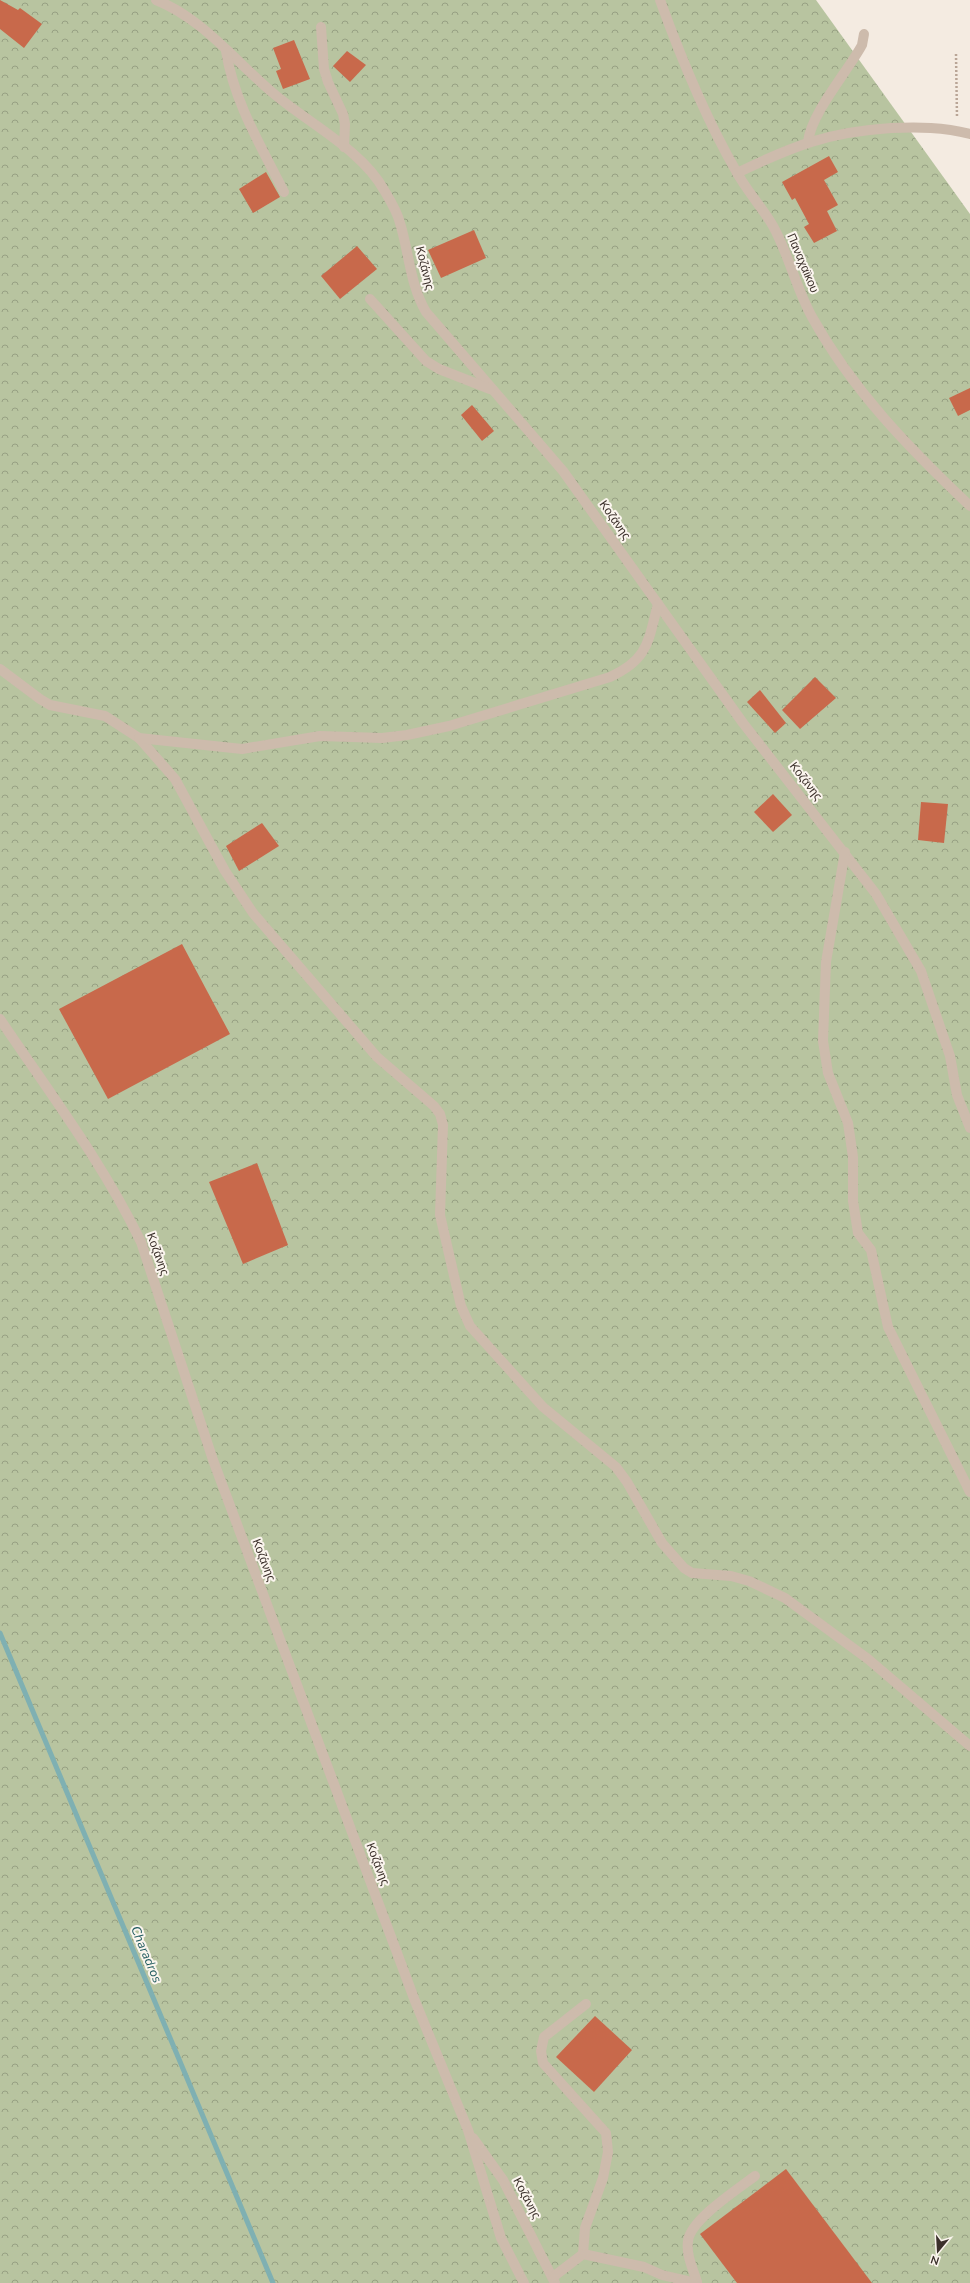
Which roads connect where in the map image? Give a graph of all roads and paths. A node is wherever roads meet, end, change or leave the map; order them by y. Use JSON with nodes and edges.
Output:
{"nodes":[{"id":1,"x":156,"y":0,"type":"edge"},
{"id":2,"x":660,"y":0,"type":"edge"},
{"id":3,"x":321,"y":27,"type":"dead end"},
{"id":4,"x":864,"y":34,"type":"dead end"},
{"id":5,"x":226,"y":51,"type":"junction"},
{"id":6,"x":956,"y":54,"type":"dead end"},
{"id":7,"x":952,"y":129,"type":"junction"},
{"id":8,"x":970,"y":134,"type":"edge"},
{"id":9,"x":808,"y":142,"type":"junction"},
{"id":10,"x":344,"y":147,"type":"junction"},
{"id":11,"x":737,"y":173,"type":"junction"},
{"id":12,"x":284,"y":192,"type":"dead end"},
{"id":13,"x":370,"y":299,"type":"dead end"},
{"id":14,"x":492,"y":390,"type":"junction"},
{"id":15,"x":970,"y":506,"type":"edge"},
{"id":16,"x":658,"y":604,"type":"junction"},
{"id":17,"x":0,"y":669,"type":"edge"},
{"id":18,"x":139,"y":738,"type":"junction"},
{"id":19,"x":845,"y":852,"type":"junction"},
{"id":20,"x":0,"y":1019,"type":"edge"},
{"id":21,"x":970,"y":1128,"type":"edge"},
{"id":22,"x":970,"y":1492,"type":"edge"},
{"id":23,"x":970,"y":1746,"type":"edge"},
{"id":24,"x":586,"y":2004,"type":"dead end"},
{"id":25,"x":468,"y":2130,"type":"junction"},
{"id":26,"x":755,"y":2176,"type":"dead end"},
{"id":27,"x":583,"y":2254,"type":"junction"},
{"id":28,"x":554,"y":2280,"type":"edge"},
{"id":29,"x":524,"y":2283,"type":"edge"},
{"id":30,"x":697,"y":2283,"type":"edge"}],
"edges":[{"from":1,"to":5,"type":"street","name":"Κοζάνης"},
{"from":2,"to":11,"type":"street","name":"Παναχαϊκου"},
{"from":3,"to":10,"type":"street"},
{"from":4,"to":9,"type":"street"},
{"from":5,"to":10,"type":"street","name":"Κοζάνης"},
{"from":5,"to":12,"type":"street"},
{"from":6,"to":7,"type":"path"},
{"from":7,"to":8,"type":"street"},
{"from":7,"to":9,"type":"street"},
{"from":9,"to":11,"type":"street"},
{"from":10,"to":14,"type":"street","name":"Κοζάνης"},
{"from":11,"to":15,"type":"street","name":"Παναχαϊκου"},
{"from":13,"to":14,"type":"street"},
{"from":14,"to":16,"type":"street","name":"Κοζάνης"},
{"from":16,"to":18,"type":"street"},
{"from":16,"to":19,"type":"street","name":"Κοζάνης"},
{"from":17,"to":18,"type":"street"},
{"from":18,"to":23,"type":"street"},
{"from":19,"to":21,"type":"street","name":"Κοζάνης"},
{"from":19,"to":22,"type":"street"},
{"from":20,"to":25,"type":"street","name":"Κοζάνης"},
{"from":24,"to":27,"type":"street"},
{"from":25,"to":28,"type":"street","name":"Κοζάνης"},
{"from":25,"to":29,"type":"street","name":"Κοζάνης"},
{"from":26,"to":30,"type":"street"},
{"from":27,"to":28,"type":"street"},
{"from":27,"to":30,"type":"street"}]}
